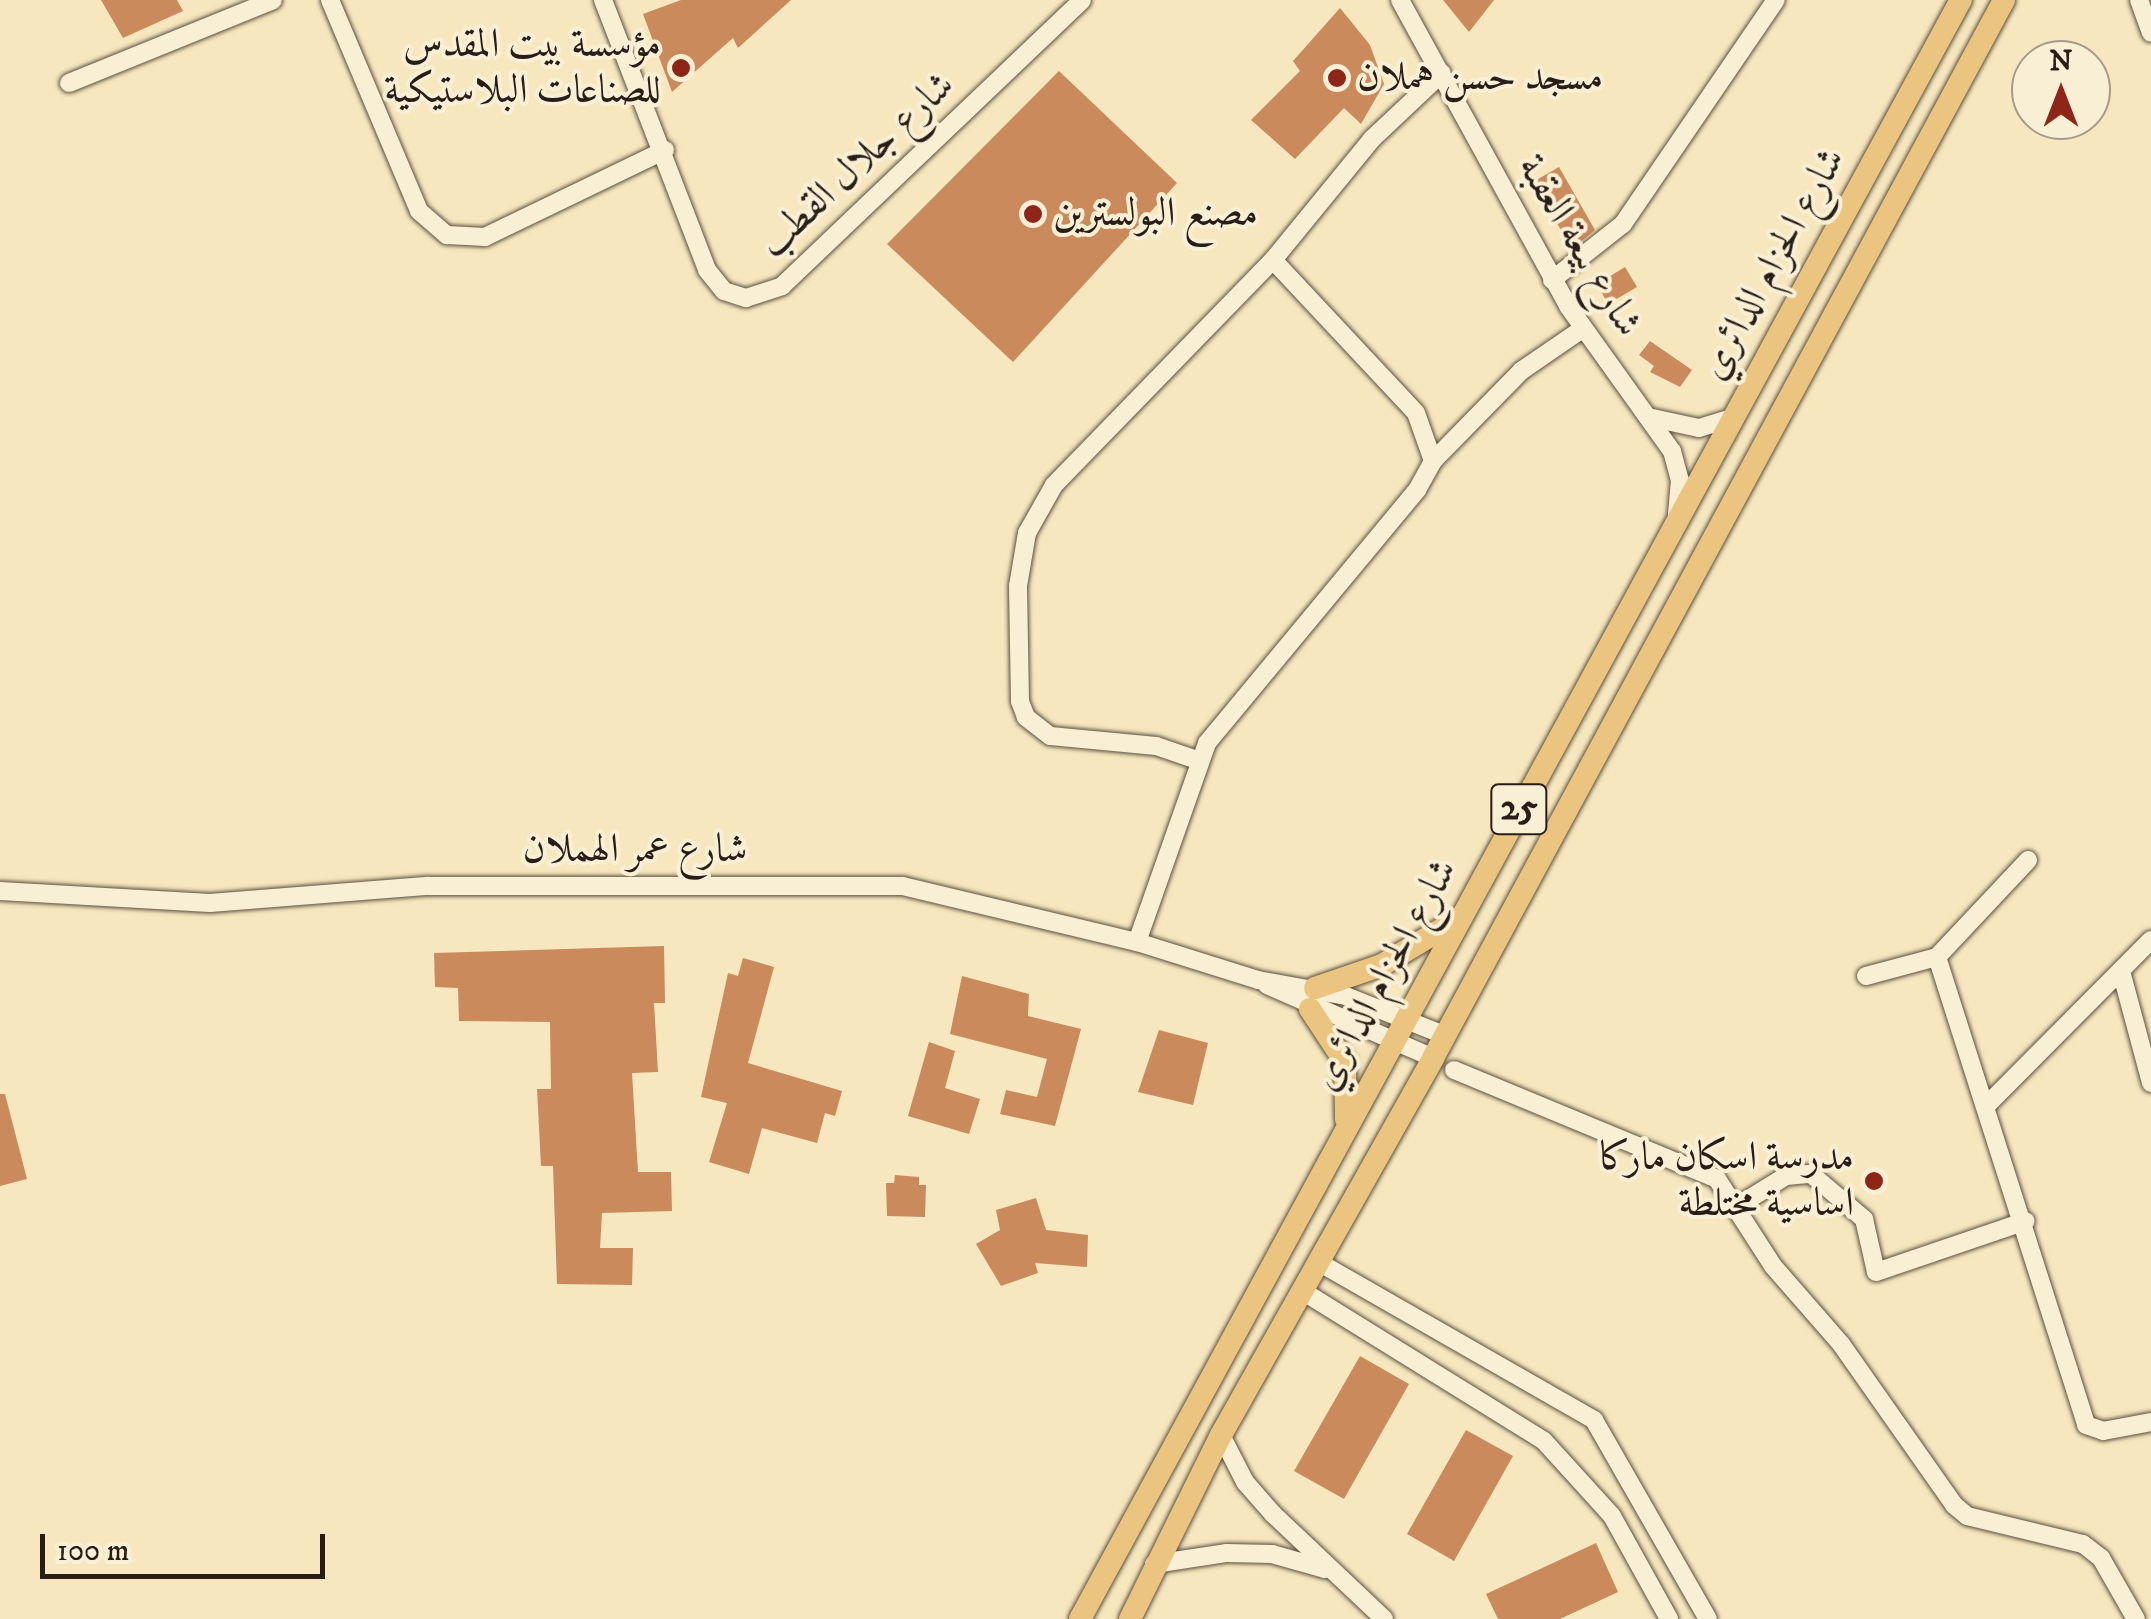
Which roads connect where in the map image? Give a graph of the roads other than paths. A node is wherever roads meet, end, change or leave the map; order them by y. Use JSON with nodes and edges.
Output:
{"nodes":[{"id":1,"x":273,"y":0,"type":"edge"},
{"id":2,"x":330,"y":0,"type":"edge"},
{"id":3,"x":602,"y":0,"type":"edge"},
{"id":4,"x":1082,"y":0,"type":"edge"},
{"id":5,"x":1776,"y":0,"type":"edge"},
{"id":6,"x":1960,"y":0,"type":"edge"},
{"id":7,"x":2004,"y":0,"type":"edge"},
{"id":8,"x":2140,"y":0,"type":"edge"},
{"id":9,"x":1407,"y":3,"type":"edge"},
{"id":10,"x":2151,"y":33,"type":"edge"},
{"id":11,"x":1442,"y":73,"type":"junction"},
{"id":12,"x":69,"y":83,"type":"dead end"},
{"id":13,"x":665,"y":150,"type":"junction"},
{"id":14,"x":1272,"y":260,"type":"junction"},
{"id":15,"x":1552,"y":280,"type":"junction"},
{"id":16,"x":1582,"y":328,"type":"junction"},
{"id":17,"x":1648,"y":417,"type":"junction"},
{"id":18,"x":1732,"y":418,"type":"junction"},
{"id":19,"x":1433,"y":461,"type":"junction"},
{"id":20,"x":1677,"y":519,"type":"junction"},
{"id":21,"x":1197,"y":760,"type":"junction"},
{"id":22,"x":2028,"y":860,"type":"dead end"},
{"id":23,"x":0,"y":891,"type":"edge"},
{"id":24,"x":1459,"y":918,"type":"junction"},
{"id":25,"x":2151,"y":940,"type":"edge"},
{"id":26,"x":1138,"y":942,"type":"junction"},
{"id":27,"x":1937,"y":957,"type":"junction"},
{"id":28,"x":2121,"y":971,"type":"junction"},
{"id":29,"x":1866,"y":976,"type":"dead end"},
{"id":30,"x":1313,"y":998,"type":"junction"},
{"id":31,"x":1406,"y":1017,"type":"junction"},
{"id":32,"x":1444,"y":1035,"type":"junction"},
{"id":33,"x":1394,"y":1040,"type":"junction"},
{"id":34,"x":1433,"y":1058,"type":"junction"},
{"id":35,"x":1454,"y":1070,"type":"dead end"},
{"id":36,"x":2151,"y":1083,"type":"edge"},
{"id":37,"x":1986,"y":1106,"type":"junction"},
{"id":38,"x":1346,"y":1127,"type":"junction"},
{"id":39,"x":1736,"y":1207,"type":"junction"},
{"id":40,"x":2026,"y":1221,"type":"junction"},
{"id":41,"x":1320,"y":1264,"type":"junction"},
{"id":42,"x":1304,"y":1292,"type":"junction"},
{"id":43,"x":2151,"y":1422,"type":"edge"},
{"id":44,"x":1221,"y":1435,"type":"junction"},
{"id":45,"x":1154,"y":1564,"type":"junction"},
{"id":46,"x":1325,"y":1569,"type":"junction"},
{"id":47,"x":1080,"y":1619,"type":"edge"},
{"id":48,"x":1130,"y":1619,"type":"edge"},
{"id":49,"x":1384,"y":1619,"type":"edge"},
{"id":50,"x":1670,"y":1619,"type":"edge"},
{"id":51,"x":1708,"y":1619,"type":"edge"},
{"id":52,"x":2136,"y":1619,"type":"edge"}],
"edges":[{"from":1,"to":12,"type":"street"},
{"from":2,"to":13,"type":"street"},
{"from":3,"to":13,"type":"street","name":"شارع جلال القطب"},
{"from":4,"to":13,"type":"street","name":"شارع جلال القطب"},
{"from":5,"to":15,"type":"street"},
{"from":6,"to":18,"type":"main road","name":"شارع الحزام الدائري","number":"25"},
{"from":7,"to":32,"type":"main road","name":"شارع الحزام الدائري","number":"25"},
{"from":8,"to":10,"type":"street"},
{"from":9,"to":11,"type":"street","name":"شارع بيعة العقبة"},
{"from":11,"to":14,"type":"street"},
{"from":11,"to":15,"type":"street","name":"شارع بيعة العقبة"},
{"from":14,"to":19,"type":"street"},
{"from":14,"to":21,"type":"street"},
{"from":15,"to":16,"type":"street","name":"شارع بيعة العقبة"},
{"from":16,"to":17,"type":"street","name":"شارع بيعة العقبة"},
{"from":16,"to":19,"type":"street"},
{"from":17,"to":18,"type":"street"},
{"from":17,"to":20,"type":"street","name":"شارع بيعة العقبة"},
{"from":18,"to":20,"type":"main road","name":"شارع الحزام الدائري","number":"25"},
{"from":19,"to":21,"type":"street"},
{"from":20,"to":24,"type":"main road","name":"شارع الحزام الدائري","number":"25"},
{"from":21,"to":26,"type":"street"},
{"from":22,"to":27,"type":"street"},
{"from":23,"to":26,"type":"street","name":"شارع عمر الهملان"},
{"from":24,"to":30,"type":"main road"},
{"from":24,"to":31,"type":"main road","name":"شارع الحزام الدائري","number":"25"},
{"from":25,"to":28,"type":"street"},
{"from":26,"to":30,"type":"street","name":"شارع عمر الهملان"},
{"from":27,"to":29,"type":"street"},
{"from":27,"to":37,"type":"street"},
{"from":28,"to":36,"type":"street"},
{"from":28,"to":37,"type":"street"},
{"from":30,"to":31,"type":"street","name":"شارع عمر الهملان"},
{"from":30,"to":33,"type":"street","name":"شارع عمر الهملان"},
{"from":30,"to":38,"type":"main road"},
{"from":31,"to":32,"type":"street","name":"شارع عمر الهملان"},
{"from":31,"to":33,"type":"main road","name":"شارع الحزام الدائري","number":"25"},
{"from":32,"to":34,"type":"main road","name":"شارع الحزام الدائري","number":"25"},
{"from":33,"to":34,"type":"street","name":"شارع عمر الهملان"},
{"from":33,"to":38,"type":"main road","name":"شارع الحزام الدائري","number":"25"},
{"from":34,"to":41,"type":"main road","name":"شارع الحزام الدائري","number":"25"},
{"from":35,"to":39,"type":"street"},
{"from":37,"to":40,"type":"street"},
{"from":38,"to":47,"type":"main road","name":"شارع الحزام الدائري","number":"25"},
{"from":39,"to":40,"type":"street"},
{"from":39,"to":52,"type":"street"},
{"from":40,"to":43,"type":"street"},
{"from":41,"to":42,"type":"main road","name":"شارع الحزام الدائري","number":"25"},
{"from":41,"to":51,"type":"street"},
{"from":42,"to":44,"type":"main road","name":"شارع الحزام الدائري","number":"25"},
{"from":42,"to":50,"type":"street"},
{"from":44,"to":45,"type":"main road","name":"شارع الحزام الدائري","number":"25"},
{"from":44,"to":46,"type":"street"},
{"from":45,"to":46,"type":"street"},
{"from":45,"to":48,"type":"main road","name":"شارع الحزام الدائري","number":"25"},
{"from":46,"to":49,"type":"street"}]}
